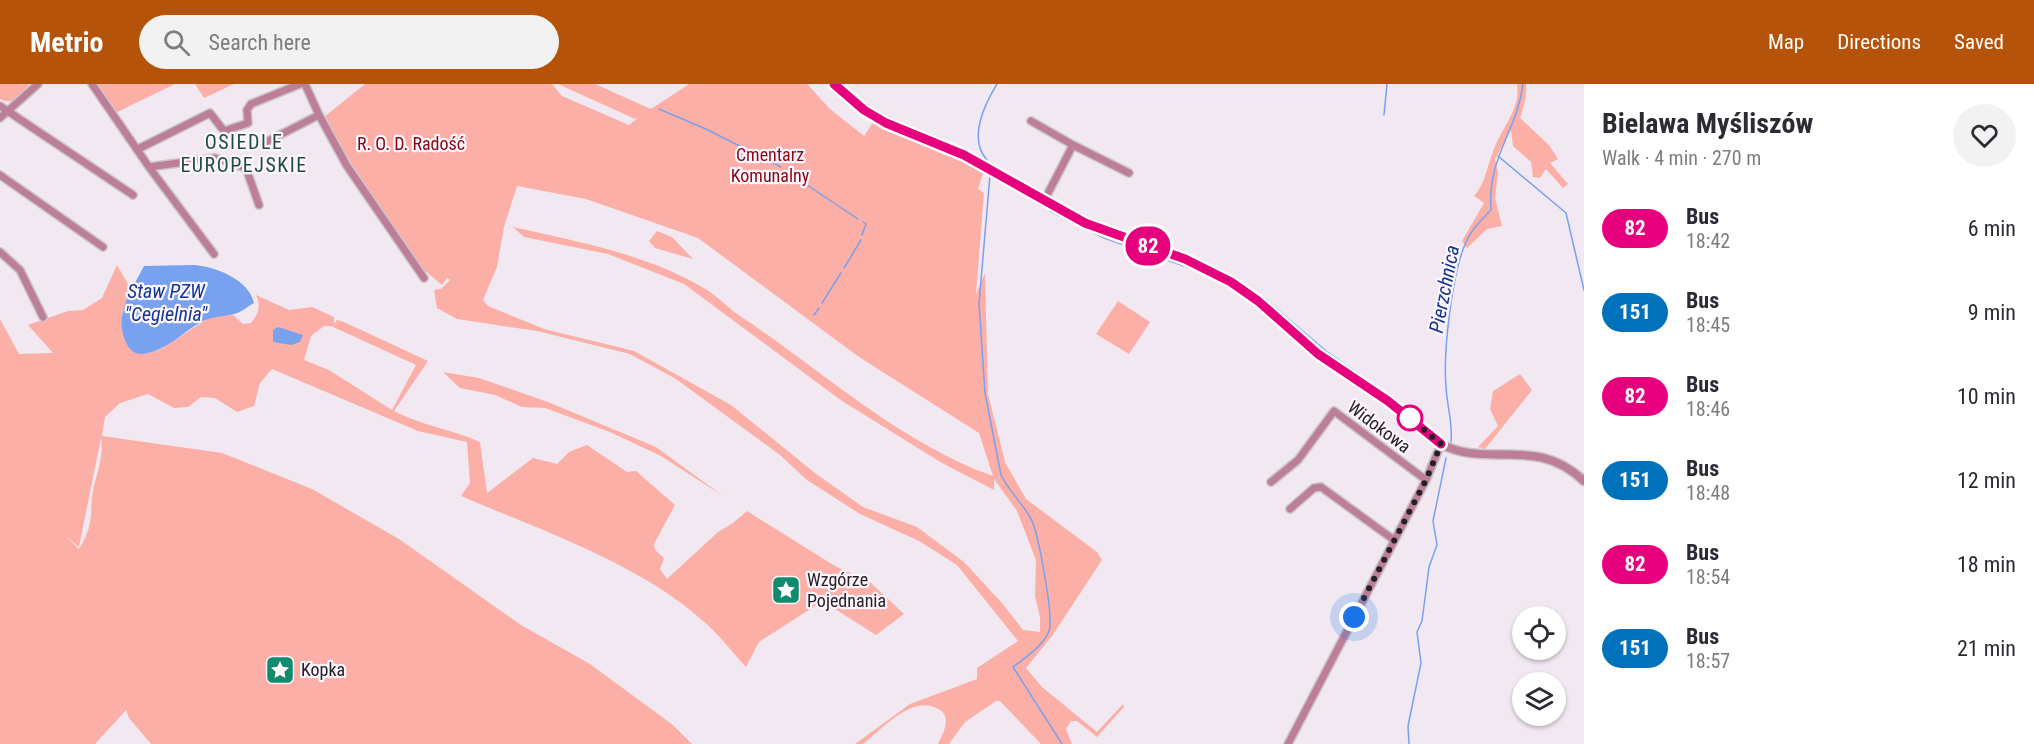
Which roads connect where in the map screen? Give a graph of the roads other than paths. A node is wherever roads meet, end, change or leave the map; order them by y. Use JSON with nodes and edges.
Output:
{"nodes":[{"id":1,"x":92,"y":84,"type":"edge"},
{"id":2,"x":300,"y":84,"type":"edge"},
{"id":3,"x":304,"y":84,"type":"edge"},
{"id":4,"x":834,"y":84,"type":"edge"},
{"id":5,"x":35,"y":85,"type":"edge"},
{"id":6,"x":3,"y":109,"type":"edge"},
{"id":7,"x":319,"y":115,"type":"junction"},
{"id":8,"x":0,"y":118,"type":"edge"},
{"id":9,"x":1031,"y":121,"type":"dead end"},
{"id":10,"x":264,"y":143,"type":"dead end"},
{"id":11,"x":1073,"y":145,"type":"junction"},
{"id":12,"x":138,"y":149,"type":"junction"},
{"id":13,"x":149,"y":167,"type":"junction"},
{"id":14,"x":1129,"y":173,"type":"dead end"},
{"id":15,"x":0,"y":175,"type":"edge"},
{"id":16,"x":133,"y":195,"type":"dead end"},
{"id":17,"x":1044,"y":201,"type":"junction"},
{"id":18,"x":259,"y":205,"type":"dead end"},
{"id":19,"x":103,"y":247,"type":"dead end"},
{"id":20,"x":0,"y":252,"type":"edge"},
{"id":21,"x":214,"y":254,"type":"dead end"},
{"id":22,"x":424,"y":278,"type":"dead end"},
{"id":23,"x":43,"y":317,"type":"dead end"},
{"id":24,"x":1441,"y":444,"type":"junction"},
{"id":25,"x":1426,"y":480,"type":"junction"},
{"id":26,"x":1584,"y":481,"type":"edge"},
{"id":27,"x":1271,"y":482,"type":"dead end"},
{"id":28,"x":1290,"y":509,"type":"dead end"},
{"id":29,"x":1394,"y":540,"type":"junction"},
{"id":30,"x":1288,"y":744,"type":"edge"}],
"edges":[{"from":1,"to":12,"type":"street"},
{"from":2,"to":12,"type":"street"},
{"from":3,"to":7,"type":"street"},
{"from":4,"to":17,"type":"street"},
{"from":5,"to":6,"type":"street"},
{"from":6,"to":8,"type":"street"},
{"from":6,"to":16,"type":"street"},
{"from":7,"to":10,"type":"street"},
{"from":7,"to":22,"type":"street"},
{"from":9,"to":11,"type":"street"},
{"from":11,"to":14,"type":"street"},
{"from":11,"to":17,"type":"street"},
{"from":12,"to":13,"type":"street"},
{"from":13,"to":18,"type":"street"},
{"from":13,"to":21,"type":"street"},
{"from":15,"to":19,"type":"street"},
{"from":17,"to":24,"type":"street"},
{"from":20,"to":23,"type":"street"},
{"from":24,"to":25,"type":"street"},
{"from":24,"to":26,"type":"street"},
{"from":25,"to":27,"type":"street","name":"Widokowa"},
{"from":25,"to":29,"type":"street"},
{"from":28,"to":29,"type":"street"},
{"from":29,"to":30,"type":"street"}]}
